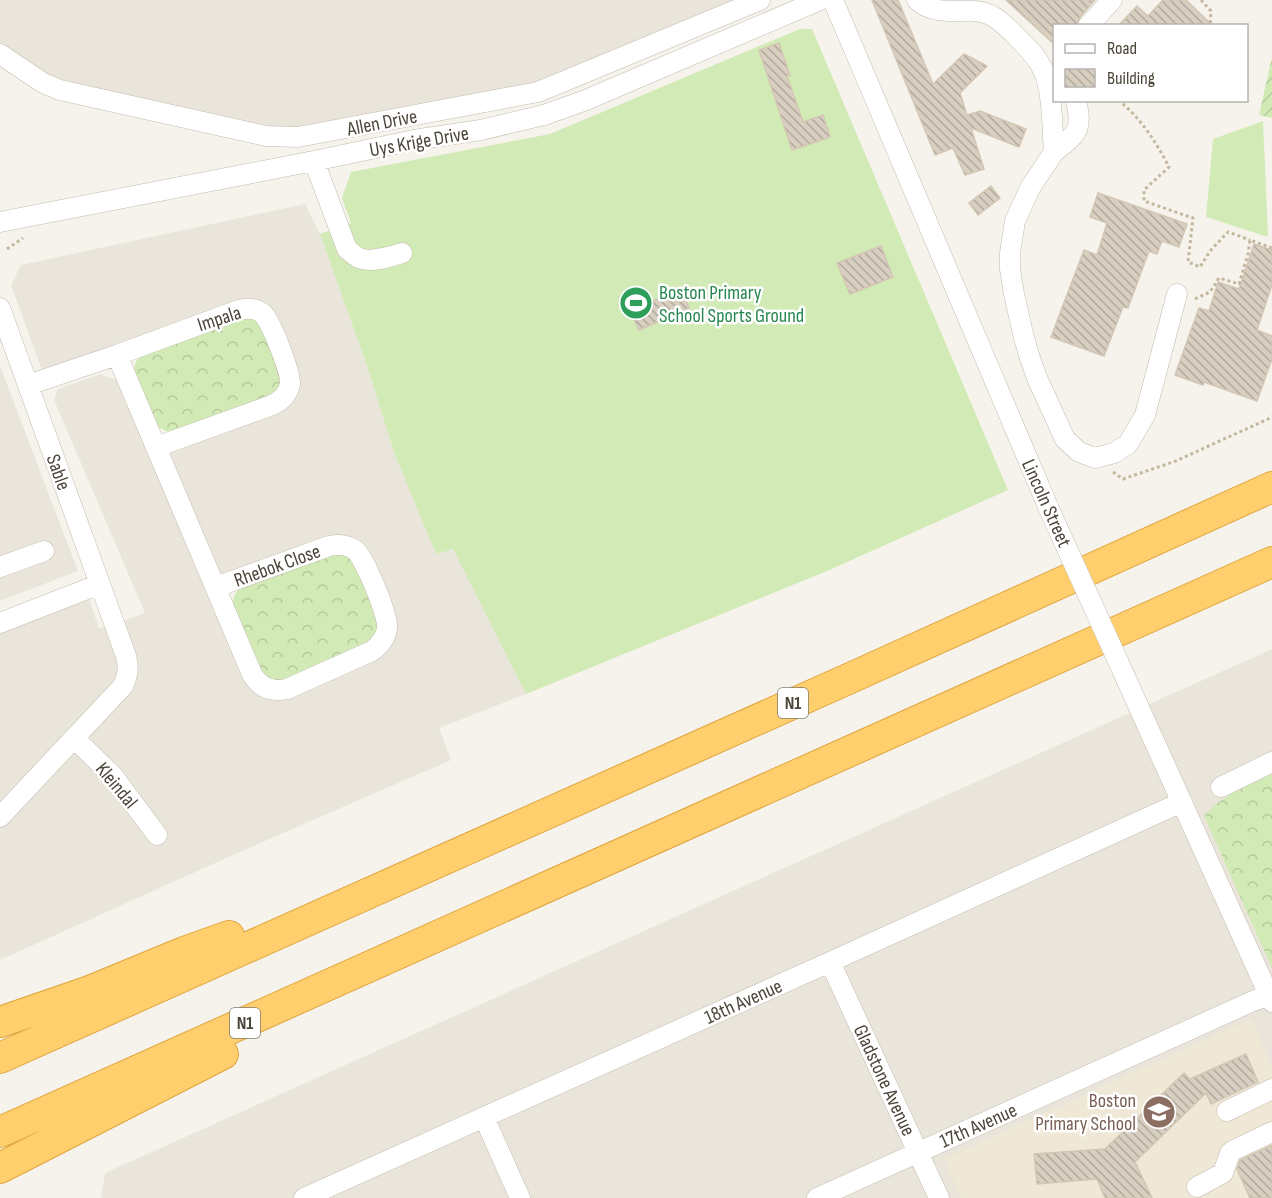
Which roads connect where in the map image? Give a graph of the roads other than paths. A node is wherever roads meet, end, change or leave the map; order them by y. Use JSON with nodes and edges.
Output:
{"nodes":[{"id":1,"x":760,"y":0,"type":"edge"},
{"id":2,"x":820,"y":0,"type":"edge"},
{"id":3,"x":833,"y":0,"type":"edge"},
{"id":4,"x":917,"y":0,"type":"edge"},
{"id":5,"x":1112,"y":0,"type":"edge"},
{"id":6,"x":1090,"y":24,"type":"edge"},
{"id":7,"x":0,"y":54,"type":"edge"},
{"id":8,"x":1076,"y":102,"type":"edge"},
{"id":9,"x":1054,"y":152,"type":"junction"},
{"id":10,"x":314,"y":162,"type":"junction"},
{"id":11,"x":0,"y":222,"type":"edge"},
{"id":12,"x":402,"y":253,"type":"dead end"},
{"id":13,"x":1177,"y":294,"type":"dead end"},
{"id":14,"x":0,"y":308,"type":"edge"},
{"id":15,"x":117,"y":355,"type":"junction"},
{"id":16,"x":28,"y":385,"type":"junction"},
{"id":17,"x":156,"y":447,"type":"junction"},
{"id":18,"x":1272,"y":486,"type":"edge"},
{"id":19,"x":44,"y":550,"type":"dead end"},
{"id":20,"x":1272,"y":562,"type":"edge"},
{"id":21,"x":0,"y":567,"type":"edge"},
{"id":22,"x":100,"y":584,"type":"junction"},
{"id":23,"x":216,"y":587,"type":"junction"},
{"id":24,"x":0,"y":623,"type":"edge"},
{"id":25,"x":74,"y":738,"type":"junction"},
{"id":26,"x":1272,"y":762,"type":"edge"},
{"id":27,"x":1221,"y":786,"type":"dead end"},
{"id":28,"x":1182,"y":802,"type":"junction"},
{"id":29,"x":0,"y":817,"type":"edge"},
{"id":30,"x":157,"y":835,"type":"dead end"},
{"id":31,"x":314,"y":918,"type":"junction"},
{"id":32,"x":433,"y":938,"type":"junction"},
{"id":33,"x":830,"y":962,"type":"junction"},
{"id":34,"x":1271,"y":997,"type":"edge"},
{"id":35,"x":0,"y":1022,"type":"edge"},
{"id":36,"x":0,"y":1058,"type":"edge"},
{"id":37,"x":1272,"y":1089,"type":"edge"},
{"id":38,"x":1227,"y":1111,"type":"dead end"},
{"id":39,"x":484,"y":1117,"type":"junction"},
{"id":40,"x":0,"y":1132,"type":"edge"},
{"id":41,"x":1272,"y":1132,"type":"edge"},
{"id":42,"x":918,"y":1152,"type":"junction"},
{"id":43,"x":0,"y":1168,"type":"edge"},
{"id":44,"x":1197,"y":1187,"type":"dead end"},
{"id":45,"x":304,"y":1198,"type":"edge"},
{"id":46,"x":520,"y":1198,"type":"edge"},
{"id":47,"x":817,"y":1198,"type":"edge"},
{"id":48,"x":939,"y":1198,"type":"edge"}],
"edges":[{"from":1,"to":7,"type":"street","name":"Allen Drive"},
{"from":2,"to":10,"type":"street","name":"Uys Krige Drive"},
{"from":3,"to":28,"type":"street","name":"Lincoln Street","bridge":true},
{"from":4,"to":9,"type":"street"},
{"from":5,"to":6,"type":"street"},
{"from":8,"to":9,"type":"street"},
{"from":9,"to":13,"type":"street"},
{"from":10,"to":11,"type":"street","name":"Uys Krige Drive"},
{"from":10,"to":12,"type":"street"},
{"from":14,"to":16,"type":"street","name":"Sable"},
{"from":15,"to":16,"type":"street","name":"Impala"},
{"from":15,"to":17,"type":"street","name":"Rhebok Close"},
{"from":15,"to":17,"type":"street","name":"Impala"},
{"from":16,"to":22,"type":"street","name":"Sable"},
{"from":17,"to":23,"type":"street","name":"Rhebok Close"},
{"from":18,"to":31,"type":"highway","number":"N1"},
{"from":19,"to":21,"type":"street"},
{"from":20,"to":32,"type":"highway","number":"N1"},
{"from":22,"to":24,"type":"street"},
{"from":22,"to":25,"type":"street","name":"Sable"},
{"from":23,"to":23,"type":"street","name":"Rhebok Close"},
{"from":25,"to":29,"type":"street"},
{"from":25,"to":30,"type":"street","name":"Kleindal"},
{"from":26,"to":27,"type":"street"},
{"from":28,"to":33,"type":"street","name":"18th Avenue"},
{"from":28,"to":34,"type":"street","name":"Lincoln Street"},
{"from":31,"to":35,"type":"highway"},
{"from":31,"to":36,"type":"highway","number":"N1"},
{"from":32,"to":40,"type":"highway","number":"N1"},
{"from":32,"to":43,"type":"highway"},
{"from":33,"to":39,"type":"street","name":"18th Avenue"},
{"from":33,"to":42,"type":"street","name":"Gladstone Avenue"},
{"from":34,"to":42,"type":"street","name":"17th Avenue"},
{"from":37,"to":38,"type":"street"},
{"from":39,"to":45,"type":"street","name":"18th Avenue"},
{"from":39,"to":46,"type":"street"},
{"from":41,"to":44,"type":"street"},
{"from":42,"to":47,"type":"street","name":"17th Avenue"},
{"from":42,"to":48,"type":"street","name":"Gladstone Avenue"}]}
